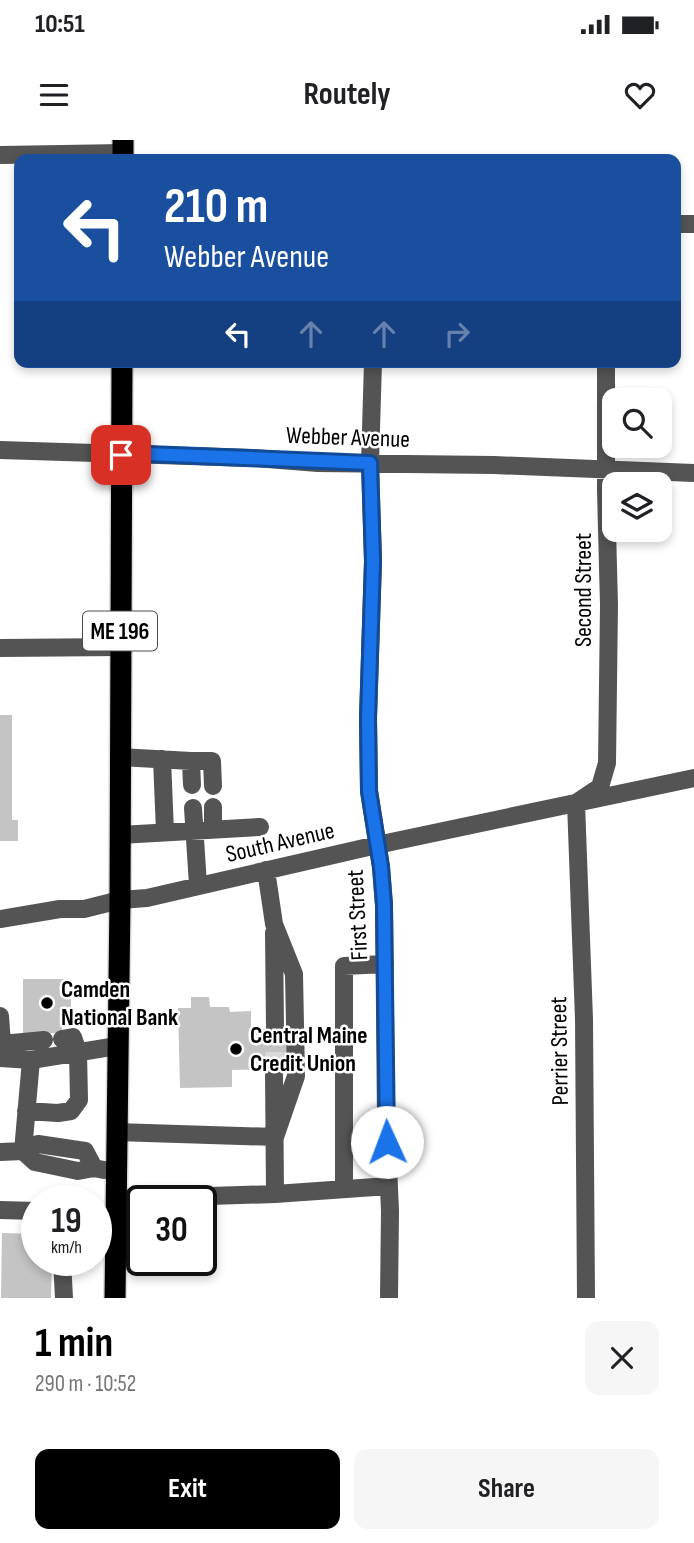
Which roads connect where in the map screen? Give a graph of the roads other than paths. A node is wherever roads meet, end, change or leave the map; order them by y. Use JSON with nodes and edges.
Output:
{"nodes":[{"id":1,"x":123,"y":151,"type":"edge"},
{"id":2,"x":31,"y":154,"type":"edge"},
{"id":3,"x":122,"y":368,"type":"edge"},
{"id":4,"x":373,"y":368,"type":"edge"},
{"id":5,"x":606,"y":368,"type":"edge"},
{"id":6,"x":0,"y":450,"type":"edge"},
{"id":7,"x":121,"y":455,"type":"junction"},
{"id":8,"x":370,"y":463,"type":"junction"},
{"id":9,"x":607,"y":469,"type":"junction"},
{"id":10,"x":694,"y":473,"type":"edge"},
{"id":11,"x":120,"y":647,"type":"junction"},
{"id":12,"x":0,"y":648,"type":"edge"},
{"id":13,"x":120,"y":757,"type":"junction"},
{"id":14,"x":162,"y":759,"type":"junction"},
{"id":15,"x":191,"y":761,"type":"junction"},
{"id":16,"x":694,"y":778,"type":"edge"},
{"id":17,"x":192,"y":785,"type":"dead end"},
{"id":18,"x":213,"y":786,"type":"dead end"},
{"id":19,"x":576,"y":803,"type":"junction"},
{"id":20,"x":213,"y":807,"type":"dead end"},
{"id":21,"x":193,"y":808,"type":"dead end"},
{"id":22,"x":260,"y":827,"type":"dead end"},
{"id":23,"x":213,"y":829,"type":"junction"},
{"id":24,"x":195,"y":830,"type":"junction"},
{"id":25,"x":165,"y":832,"type":"junction"},
{"id":26,"x":120,"y":835,"type":"junction"},
{"id":27,"x":377,"y":845,"type":"junction"},
{"id":28,"x":266,"y":870,"type":"junction"},
{"id":29,"x":198,"y":885,"type":"junction"},
{"id":30,"x":120,"y":900,"type":"junction"},
{"id":31,"x":0,"y":919,"type":"edge"},
{"id":32,"x":274,"y":924,"type":"junction"},
{"id":33,"x":385,"y":964,"type":"junction"},
{"id":34,"x":0,"y":1016,"type":"edge"},
{"id":35,"x":275,"y":1028,"type":"tunnel mouth"},
{"id":36,"x":117,"y":1046,"type":"junction"},
{"id":37,"x":78,"y":1052,"type":"junction"},
{"id":38,"x":2,"y":1054,"type":"edge"},
{"id":39,"x":31,"y":1060,"type":"junction"},
{"id":40,"x":274,"y":1070,"type":"tunnel mouth"},
{"id":41,"x":26,"y":1111,"type":"junction"},
{"id":42,"x":116,"y":1132,"type":"junction"},
{"id":43,"x":275,"y":1137,"type":"junction"},
{"id":44,"x":23,"y":1150,"type":"junction"},
{"id":45,"x":0,"y":1152,"type":"edge"},
{"id":46,"x":116,"y":1173,"type":"junction"},
{"id":47,"x":389,"y":1186,"type":"junction"},
{"id":48,"x":344,"y":1189,"type":"junction"},
{"id":49,"x":275,"y":1194,"type":"junction"},
{"id":50,"x":116,"y":1199,"type":"junction"},
{"id":51,"x":21,"y":1212,"type":"edge"},
{"id":52,"x":2,"y":1214,"type":"edge"},
{"id":53,"x":63,"y":1276,"type":"edge"},
{"id":54,"x":64,"y":1298,"type":"edge"},
{"id":55,"x":115,"y":1298,"type":"edge"},
{"id":56,"x":389,"y":1298,"type":"edge"},
{"id":57,"x":586,"y":1298,"type":"edge"}],
"edges":[{"from":1,"to":2,"type":"street"},
{"from":3,"to":7,"type":"highway","number":"ME 196"},
{"from":4,"to":8,"type":"street","name":"First Street"},
{"from":5,"to":9,"type":"street","name":"Second Street"},
{"from":6,"to":7,"type":"street","name":"Webber Avenue"},
{"from":7,"to":8,"type":"street","name":"Webber Avenue"},
{"from":7,"to":11,"type":"highway","number":"ME 196"},
{"from":8,"to":9,"type":"street","name":"Webber Avenue"},
{"from":8,"to":27,"type":"street","name":"First Street"},
{"from":9,"to":10,"type":"street","name":"Webber Avenue"},
{"from":9,"to":19,"type":"street","name":"Second Street"},
{"from":11,"to":12,"type":"street"},
{"from":11,"to":13,"type":"highway","number":"ME 196"},
{"from":13,"to":14,"type":"street"},
{"from":13,"to":26,"type":"highway","number":"ME 196"},
{"from":14,"to":15,"type":"street"},
{"from":14,"to":25,"type":"street"},
{"from":15,"to":17,"type":"street"},
{"from":15,"to":18,"type":"street"},
{"from":16,"to":19,"type":"street","name":"South Avenue"},
{"from":19,"to":27,"type":"street","name":"South Avenue"},
{"from":19,"to":57,"type":"street","name":"Perrier Street"},
{"from":20,"to":23,"type":"street"},
{"from":21,"to":24,"type":"street"},
{"from":22,"to":23,"type":"street"},
{"from":23,"to":24,"type":"street"},
{"from":24,"to":25,"type":"street"},
{"from":24,"to":29,"type":"street"},
{"from":25,"to":26,"type":"street"},
{"from":26,"to":30,"type":"highway","number":"ME 196"},
{"from":27,"to":28,"type":"street","name":"South Avenue"},
{"from":27,"to":33,"type":"street","name":"First Street"},
{"from":28,"to":29,"type":"street","name":"South Avenue"},
{"from":28,"to":32,"type":"street"},
{"from":29,"to":30,"type":"street","name":"South Avenue"},
{"from":30,"to":31,"type":"street","name":"South Avenue"},
{"from":30,"to":36,"type":"highway","number":"ME 196"},
{"from":32,"to":35,"type":"street"},
{"from":32,"to":43,"type":"street"},
{"from":33,"to":47,"type":"street","name":"First Street"},
{"from":33,"to":48,"type":"street"},
{"from":34,"to":38,"type":"street"},
{"from":36,"to":37,"type":"street"},
{"from":36,"to":42,"type":"highway","number":"ME 196"},
{"from":37,"to":38,"type":"street"},
{"from":37,"to":39,"type":"street"},
{"from":37,"to":41,"type":"street"},
{"from":38,"to":39,"type":"street"},
{"from":39,"to":41,"type":"street"},
{"from":40,"to":43,"type":"street"},
{"from":41,"to":44,"type":"street"},
{"from":42,"to":43,"type":"street"},
{"from":42,"to":46,"type":"highway","number":"ME 196"},
{"from":43,"to":49,"type":"street"},
{"from":44,"to":45,"type":"street"},
{"from":44,"to":46,"type":"street"},
{"from":46,"to":50,"type":"highway","number":"ME 196"},
{"from":47,"to":48,"type":"street"},
{"from":47,"to":56,"type":"street","name":"First Street"},
{"from":48,"to":49,"type":"street"},
{"from":49,"to":50,"type":"street"},
{"from":50,"to":55,"type":"highway","number":"ME 196"},
{"from":51,"to":52,"type":"street"},
{"from":53,"to":54,"type":"street"}]}
